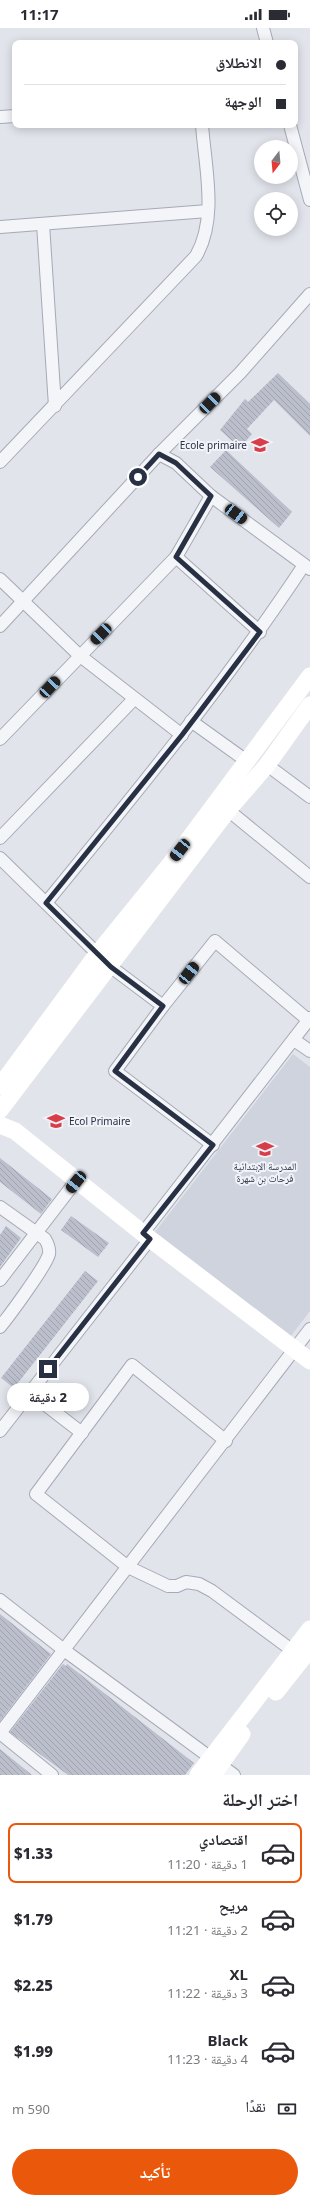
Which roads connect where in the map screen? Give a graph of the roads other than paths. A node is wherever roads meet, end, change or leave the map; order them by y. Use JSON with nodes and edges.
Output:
{"nodes":[{"id":1,"x":263,"y":28,"type":"edge"},
{"id":2,"x":266,"y":40,"type":"edge"},
{"id":3,"x":12,"y":116,"type":"edge"},
{"id":4,"x":0,"y":117,"type":"edge"},
{"id":5,"x":202,"y":128,"type":"edge"},
{"id":6,"x":291,"y":128,"type":"edge"},
{"id":7,"x":310,"y":200,"type":"edge"},
{"id":8,"x":208,"y":210,"type":"junction"},
{"id":9,"x":43,"y":224,"type":"junction"},
{"id":10,"x":0,"y":227,"type":"edge"},
{"id":11,"x":310,"y":294,"type":"edge"},
{"id":12,"x":55,"y":406,"type":"junction"},
{"id":13,"x":159,"y":454,"type":"junction"},
{"id":14,"x":0,"y":462,"type":"edge"},
{"id":15,"x":211,"y":496,"type":"junction"},
{"id":16,"x":176,"y":557,"type":"junction"},
{"id":17,"x":307,"y":567,"type":"edge"},
{"id":18,"x":0,"y":579,"type":"edge"},
{"id":19,"x":24,"y":602,"type":"junction"},
{"id":20,"x":0,"y":626,"type":"edge"},
{"id":21,"x":260,"y":632,"type":"junction"},
{"id":22,"x":79,"y":655,"type":"junction"},
{"id":23,"x":310,"y":676,"type":"edge"},
{"id":24,"x":134,"y":699,"type":"junction"},
{"id":25,"x":310,"y":705,"type":"edge"},
{"id":26,"x":191,"y":721,"type":"junction"},
{"id":27,"x":182,"y":735,"type":"junction"},
{"id":28,"x":0,"y":739,"type":"edge"},
{"id":29,"x":248,"y":762,"type":"junction"},
{"id":30,"x":266,"y":765,"type":"junction"},
{"id":31,"x":310,"y":797,"type":"edge"},
{"id":32,"x":228,"y":810,"type":"junction"},
{"id":33,"x":0,"y":838,"type":"edge"},
{"id":34,"x":0,"y":858,"type":"edge"},
{"id":35,"x":310,"y":877,"type":"edge"},
{"id":36,"x":46,"y":903,"type":"junction"},
{"id":37,"x":98,"y":953,"type":"junction"},
{"id":38,"x":111,"y":967,"type":"junction"},
{"id":39,"x":163,"y":1006,"type":"junction"},
{"id":40,"x":309,"y":1019,"type":"edge"},
{"id":41,"x":294,"y":1040,"type":"junction"},
{"id":42,"x":310,"y":1051,"type":"edge"},
{"id":43,"x":0,"y":1086,"type":"edge"},
{"id":44,"x":2,"y":1105,"type":"edge"},
{"id":45,"x":7,"y":1128,"type":"edge"},
{"id":46,"x":213,"y":1145,"type":"junction"},
{"id":47,"x":76,"y":1182,"type":"junction"},
{"id":48,"x":0,"y":1207,"type":"edge"},
{"id":49,"x":35,"y":1233,"type":"junction"},
{"id":50,"x":146,"y":1236,"type":"junction"},
{"id":51,"x":0,"y":1280,"type":"edge"},
{"id":52,"x":0,"y":1327,"type":"edge"},
{"id":53,"x":310,"y":1329,"type":"edge"},
{"id":54,"x":295,"y":1349,"type":"junction"},
{"id":55,"x":310,"y":1361,"type":"edge"},
{"id":56,"x":29,"y":1392,"type":"junction"},
{"id":57,"x":0,"y":1430,"type":"edge"},
{"id":58,"x":82,"y":1432,"type":"junction"},
{"id":59,"x":226,"y":1441,"type":"junction"},
{"id":60,"x":128,"y":1567,"type":"junction"},
{"id":61,"x":0,"y":1600,"type":"edge"},
{"id":62,"x":310,"y":1629,"type":"edge"},
{"id":63,"x":310,"y":1649,"type":"edge"},
{"id":64,"x":64,"y":1650,"type":"junction"},
{"id":65,"x":292,"y":1651,"type":"junction"},
{"id":66,"x":0,"y":1733,"type":"edge"},
{"id":67,"x":220,"y":1768,"type":"edge"},
{"id":68,"x":52,"y":1775,"type":"edge"},
{"id":69,"x":198,"y":1775,"type":"edge"}],
"edges":[{"from":1,"to":2,"type":"street"},
{"from":3,"to":4,"type":"street"},
{"from":5,"to":8,"type":"street"},
{"from":6,"to":7,"type":"street"},
{"from":8,"to":9,"type":"street"},
{"from":8,"to":12,"type":"street"},
{"from":9,"to":10,"type":"street"},
{"from":9,"to":12,"type":"street"},
{"from":11,"to":13,"type":"street"},
{"from":12,"to":14,"type":"street"},
{"from":13,"to":15,"type":"street"},
{"from":13,"to":19,"type":"street"},
{"from":15,"to":16,"type":"street"},
{"from":15,"to":17,"type":"street"},
{"from":16,"to":21,"type":"street"},
{"from":16,"to":22,"type":"street"},
{"from":17,"to":21,"type":"street"},
{"from":18,"to":19,"type":"street"},
{"from":19,"to":20,"type":"street"},
{"from":19,"to":22,"type":"street"},
{"from":21,"to":26,"type":"street"},
{"from":22,"to":24,"type":"street"},
{"from":22,"to":28,"type":"street"},
{"from":23,"to":29,"type":"street"},
{"from":24,"to":27,"type":"street"},
{"from":24,"to":33,"type":"street"},
{"from":25,"to":30,"type":"street"},
{"from":26,"to":27,"type":"street"},
{"from":26,"to":29,"type":"street"},
{"from":27,"to":36,"type":"street"},
{"from":29,"to":37,"type":"street"},
{"from":30,"to":31,"type":"street"},
{"from":30,"to":32,"type":"street"},
{"from":32,"to":35,"type":"street"},
{"from":32,"to":38,"type":"street"},
{"from":34,"to":36,"type":"street"},
{"from":36,"to":37,"type":"street"},
{"from":37,"to":38,"type":"street"},
{"from":37,"to":43,"type":"street"},
{"from":38,"to":39,"type":"street"},
{"from":38,"to":44,"type":"street"},
{"from":39,"to":40,"type":"street"},
{"from":39,"to":46,"type":"street"},
{"from":40,"to":41,"type":"street"},
{"from":41,"to":42,"type":"street"},
{"from":41,"to":46,"type":"street"},
{"from":44,"to":45,"type":"street"},
{"from":45,"to":47,"type":"street"},
{"from":46,"to":50,"type":"street"},
{"from":47,"to":49,"type":"street"},
{"from":47,"to":50,"type":"street"},
{"from":48,"to":49,"type":"street"},
{"from":49,"to":51,"type":"street"},
{"from":49,"to":52,"type":"street"},
{"from":50,"to":54,"type":"street"},
{"from":50,"to":56,"type":"street"},
{"from":53,"to":54,"type":"street"},
{"from":54,"to":55,"type":"street"},
{"from":54,"to":59,"type":"street"},
{"from":56,"to":57,"type":"street"},
{"from":56,"to":58,"type":"street"},
{"from":58,"to":59,"type":"street"},
{"from":58,"to":60,"type":"street"},
{"from":59,"to":60,"type":"street"},
{"from":60,"to":64,"type":"street"},
{"from":60,"to":65,"type":"street"},
{"from":61,"to":64,"type":"street"},
{"from":62,"to":65,"type":"street"},
{"from":63,"to":67,"type":"street"},
{"from":64,"to":66,"type":"street"},
{"from":64,"to":67,"type":"street"},
{"from":65,"to":67,"type":"street"},
{"from":66,"to":68,"type":"street"},
{"from":67,"to":69,"type":"street"}]}
